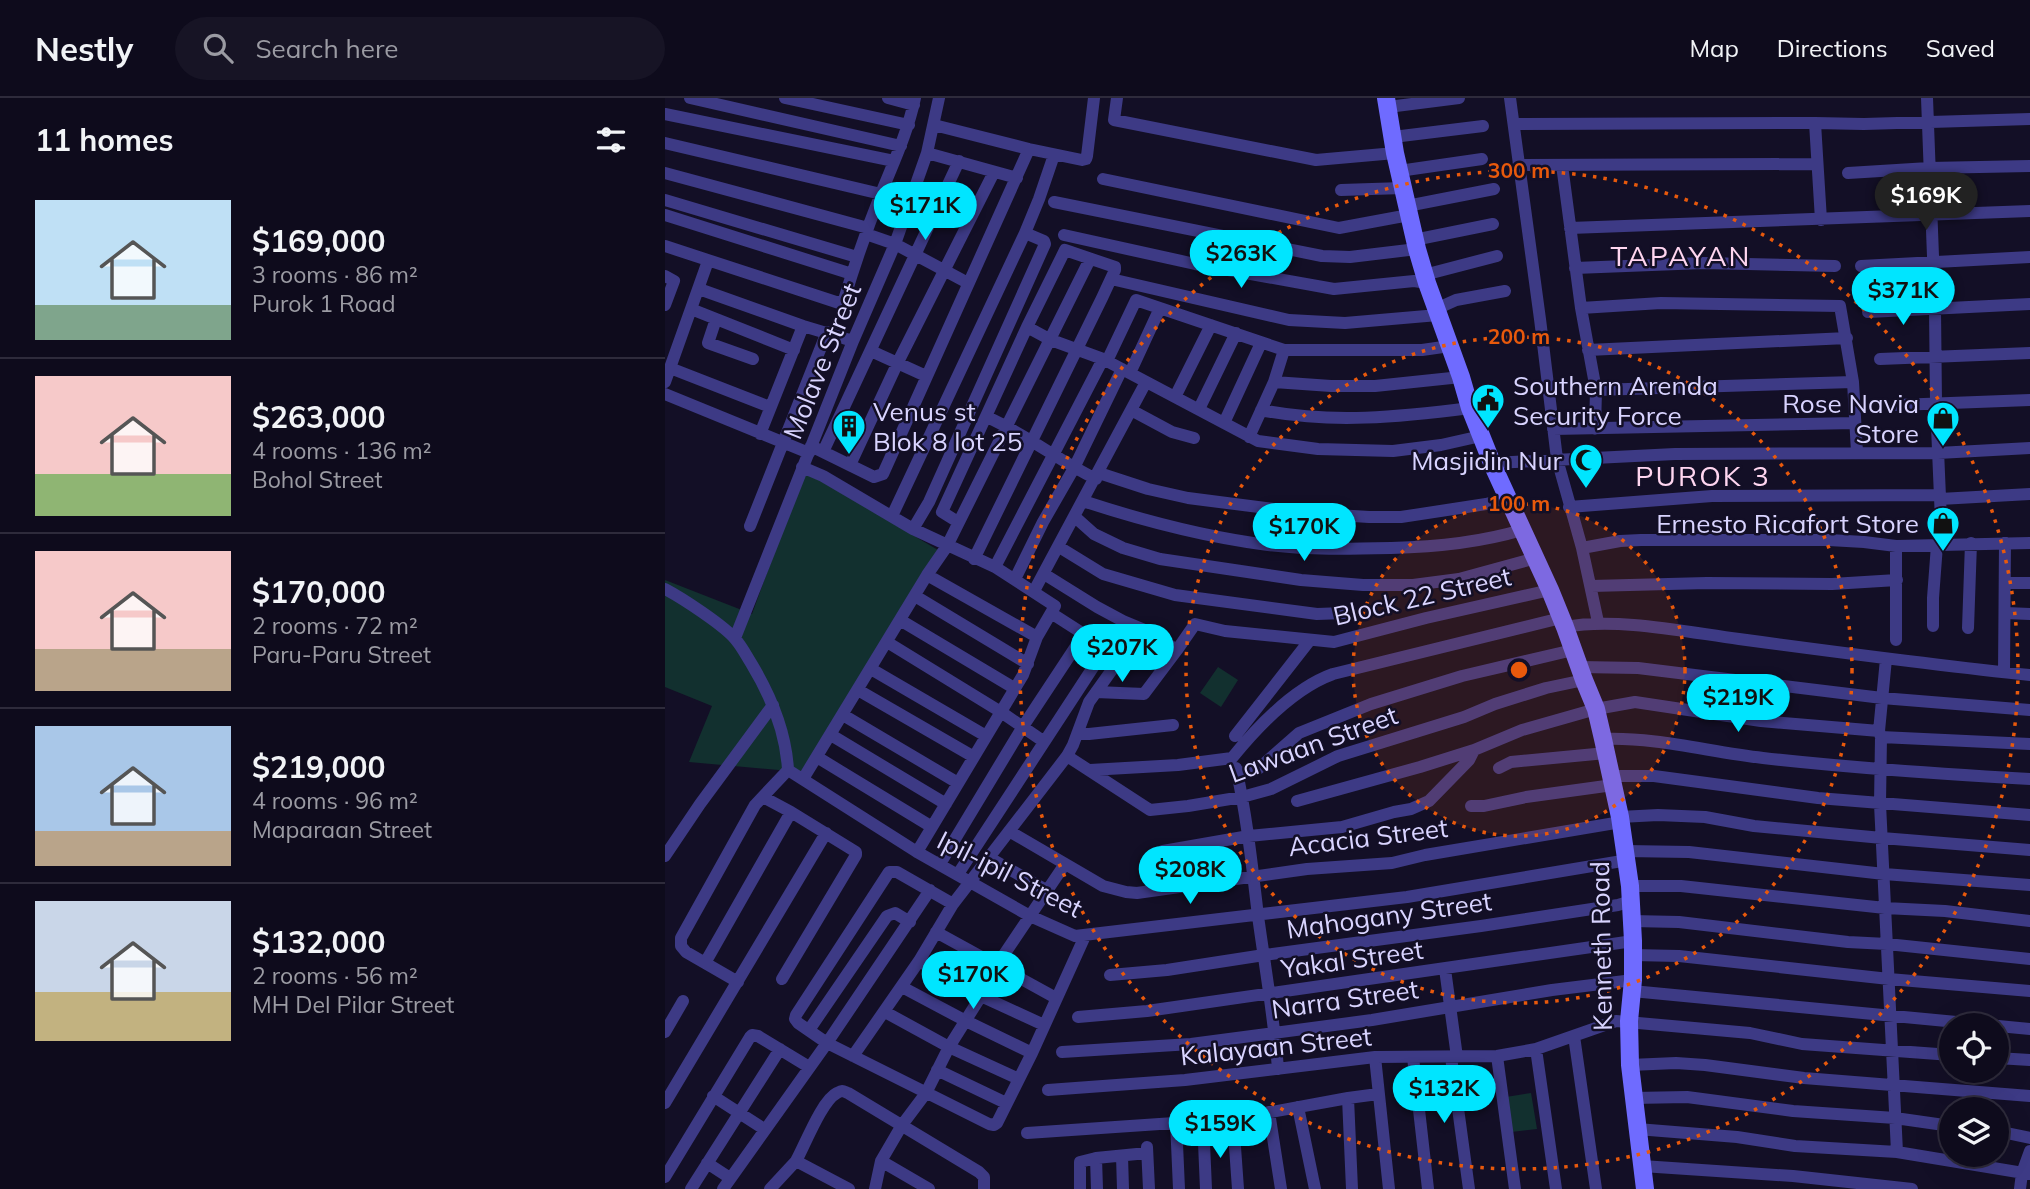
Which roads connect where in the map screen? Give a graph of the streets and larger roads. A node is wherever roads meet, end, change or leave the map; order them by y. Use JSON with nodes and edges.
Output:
{"nodes":[{"id":1,"x":690,"y":98,"type":"edge"},
{"id":2,"x":785,"y":98,"type":"edge"},
{"id":3,"x":888,"y":98,"type":"edge"},
{"id":4,"x":939,"y":98,"type":"edge"},
{"id":5,"x":1094,"y":98,"type":"edge"},
{"id":6,"x":1117,"y":98,"type":"edge"},
{"id":7,"x":1459,"y":98,"type":"edge"},
{"id":8,"x":1510,"y":98,"type":"edge"},
{"id":9,"x":1927,"y":98,"type":"edge"},
{"id":10,"x":914,"y":101,"type":"edge"},
{"id":11,"x":1387,"y":102,"type":"edge"},
{"id":12,"x":665,"y":114,"type":"edge"},
{"id":13,"x":2030,"y":119,"type":"edge"},
{"id":14,"x":1815,"y":123,"type":"junction"},
{"id":15,"x":1929,"y":123,"type":"junction"},
{"id":16,"x":1514,"y":124,"type":"junction"},
{"id":17,"x":909,"y":125,"type":"junction"},
{"id":18,"x":934,"y":125,"type":"junction"},
{"id":19,"x":1483,"y":126,"type":"dead end"},
{"id":20,"x":665,"y":143,"type":"edge"},
{"id":21,"x":1394,"y":145,"type":"junction"},
{"id":22,"x":901,"y":146,"type":"junction"},
{"id":23,"x":1029,"y":149,"type":"junction"},
{"id":24,"x":927,"y":153,"type":"junction"},
{"id":25,"x":1054,"y":155,"type":"junction"},
{"id":26,"x":1482,"y":159,"type":"dead end"},
{"id":27,"x":958,"y":160,"type":"junction"},
{"id":28,"x":894,"y":161,"type":"junction"},
{"id":29,"x":1818,"y":164,"type":"junction"},
{"id":30,"x":1518,"y":165,"type":"junction"},
{"id":31,"x":1562,"y":165,"type":"junction"},
{"id":32,"x":2030,"y":166,"type":"edge"},
{"id":33,"x":1930,"y":168,"type":"junction"},
{"id":34,"x":995,"y":172,"type":"junction"},
{"id":35,"x":665,"y":173,"type":"edge"},
{"id":36,"x":1847,"y":173,"type":"dead end"},
{"id":37,"x":1017,"y":178,"type":"junction"},
{"id":38,"x":1401,"y":179,"type":"junction"},
{"id":39,"x":1103,"y":180,"type":"dead end"},
{"id":40,"x":1494,"y":189,"type":"dead end"},
{"id":41,"x":1342,"y":190,"type":"dead end"},
{"id":42,"x":881,"y":194,"type":"junction"},
{"id":43,"x":665,"y":200,"type":"edge"},
{"id":44,"x":1054,"y":202,"type":"dead end"},
{"id":45,"x":1408,"y":211,"type":"junction"},
{"id":46,"x":2030,"y":211,"type":"edge"},
{"id":47,"x":665,"y":215,"type":"edge"},
{"id":48,"x":1931,"y":215,"type":"junction"},
{"id":49,"x":1821,"y":220,"type":"junction"},
{"id":50,"x":1493,"y":224,"type":"dead end"},
{"id":51,"x":1570,"y":228,"type":"junction"},
{"id":52,"x":867,"y":231,"type":"junction"},
{"id":53,"x":1025,"y":233,"type":"junction"},
{"id":54,"x":1064,"y":235,"type":"dead end"},
{"id":55,"x":895,"y":244,"type":"junction"},
{"id":56,"x":1415,"y":244,"type":"junction"},
{"id":57,"x":665,"y":246,"type":"edge"},
{"id":58,"x":915,"y":255,"type":"junction"},
{"id":59,"x":1497,"y":256,"type":"dead end"},
{"id":60,"x":857,"y":257,"type":"junction"},
{"id":61,"x":2030,"y":257,"type":"edge"},
{"id":62,"x":1090,"y":259,"type":"junction"},
{"id":63,"x":708,"y":261,"type":"junction"},
{"id":64,"x":1933,"y":261,"type":"junction"},
{"id":65,"x":1835,"y":266,"type":"dead end"},
{"id":66,"x":1861,"y":266,"type":"dead end"},
{"id":67,"x":1576,"y":268,"type":"junction"},
{"id":68,"x":943,"y":270,"type":"junction"},
{"id":69,"x":852,"y":274,"type":"junction"},
{"id":70,"x":665,"y":276,"type":"edge"},
{"id":71,"x":1111,"y":279,"type":"junction"},
{"id":72,"x":1425,"y":279,"type":"junction"},
{"id":73,"x":968,"y":284,"type":"junction"},
{"id":74,"x":699,"y":289,"type":"junction"},
{"id":75,"x":1505,"y":291,"type":"dead end"},
{"id":76,"x":2030,"y":304,"type":"edge"},
{"id":77,"x":665,"y":305,"type":"edge"},
{"id":78,"x":1160,"y":307,"type":"junction"},
{"id":79,"x":1581,"y":308,"type":"junction"},
{"id":80,"x":691,"y":309,"type":"junction"},
{"id":81,"x":1935,"y":309,"type":"junction"},
{"id":82,"x":1437,"y":312,"type":"junction"},
{"id":83,"x":1868,"y":312,"type":"dead end"},
{"id":84,"x":716,"y":319,"type":"junction"},
{"id":85,"x":1211,"y":325,"type":"junction"},
{"id":86,"x":803,"y":326,"type":"junction"},
{"id":87,"x":1027,"y":327,"type":"junction"},
{"id":88,"x":827,"y":332,"type":"junction"},
{"id":89,"x":1236,"y":333,"type":"junction"},
{"id":90,"x":1847,"y":338,"type":"junction"},
{"id":91,"x":1051,"y":340,"type":"junction"},
{"id":92,"x":853,"y":341,"type":"junction"},
{"id":93,"x":1261,"y":343,"type":"junction"},
{"id":94,"x":1450,"y":346,"type":"junction"},
{"id":95,"x":1076,"y":349,"type":"junction"},
{"id":96,"x":794,"y":350,"type":"junction"},
{"id":97,"x":1285,"y":350,"type":"junction"},
{"id":98,"x":1588,"y":350,"type":"junction"},
{"id":99,"x":871,"y":351,"type":"junction"},
{"id":100,"x":2030,"y":353,"type":"edge"},
{"id":101,"x":1935,"y":358,"type":"junction"},
{"id":102,"x":753,"y":359,"type":"dead end"},
{"id":103,"x":966,"y":359,"type":"junction"},
{"id":104,"x":1880,"y":359,"type":"dead end"},
{"id":105,"x":1105,"y":360,"type":"junction"},
{"id":106,"x":898,"y":362,"type":"junction"},
{"id":107,"x":670,"y":368,"type":"junction"},
{"id":108,"x":989,"y":369,"type":"junction"},
{"id":109,"x":1126,"y":371,"type":"junction"},
{"id":110,"x":926,"y":376,"type":"junction"},
{"id":111,"x":1461,"y":377,"type":"junction"},
{"id":112,"x":665,"y":382,"type":"edge"},
{"id":113,"x":1146,"y":382,"type":"junction"},
{"id":114,"x":1274,"y":382,"type":"junction"},
{"id":115,"x":1853,"y":382,"type":"junction"},
{"id":116,"x":1595,"y":390,"type":"junction"},
{"id":117,"x":665,"y":394,"type":"edge"},
{"id":118,"x":1175,"y":397,"type":"junction"},
{"id":119,"x":2030,"y":400,"type":"edge"},
{"id":120,"x":1936,"y":402,"type":"junction"},
{"id":121,"x":1897,"y":405,"type":"dead end"},
{"id":122,"x":770,"y":407,"type":"junction"},
{"id":123,"x":1470,"y":408,"type":"junction"},
{"id":124,"x":1199,"y":409,"type":"junction"},
{"id":125,"x":1131,"y":410,"type":"junction"},
{"id":126,"x":1261,"y":410,"type":"junction"},
{"id":127,"x":987,"y":417,"type":"junction"},
{"id":128,"x":1224,"y":423,"type":"junction"},
{"id":129,"x":1855,"y":423,"type":"junction"},
{"id":130,"x":1007,"y":426,"type":"junction"},
{"id":131,"x":1553,"y":429,"type":"junction"},
{"id":132,"x":1595,"y":429,"type":"junction"},
{"id":133,"x":761,"y":434,"type":"junction"},
{"id":134,"x":1482,"y":436,"type":"junction"},
{"id":135,"x":1249,"y":437,"type":"junction"},
{"id":136,"x":1194,"y":438,"type":"dead end"},
{"id":137,"x":1031,"y":443,"type":"junction"},
{"id":138,"x":782,"y":444,"type":"junction"},
{"id":139,"x":2030,"y":448,"type":"edge"},
{"id":140,"x":810,"y":449,"type":"junction"},
{"id":141,"x":823,"y":452,"type":"junction"},
{"id":142,"x":1857,"y":452,"type":"junction"},
{"id":143,"x":1938,"y":453,"type":"junction"},
{"id":144,"x":1053,"y":456,"type":"junction"},
{"id":145,"x":1557,"y":459,"type":"junction"},
{"id":146,"x":1493,"y":463,"type":"junction"},
{"id":147,"x":850,"y":466,"type":"junction"},
{"id":148,"x":802,"y":467,"type":"junction"},
{"id":149,"x":1074,"y":468,"type":"junction"},
{"id":150,"x":1098,"y":476,"type":"junction"},
{"id":151,"x":2030,"y":494,"type":"edge"},
{"id":152,"x":1940,"y":497,"type":"junction"},
{"id":153,"x":1509,"y":498,"type":"junction"},
{"id":154,"x":1083,"y":502,"type":"junction"},
{"id":155,"x":1569,"y":507,"type":"junction"},
{"id":156,"x":892,"y":516,"type":"junction"},
{"id":157,"x":1075,"y":517,"type":"junction"},
{"id":158,"x":958,"y":522,"type":"junction"},
{"id":159,"x":750,"y":526,"type":"dead end"},
{"id":160,"x":913,"y":529,"type":"junction"},
{"id":161,"x":1522,"y":530,"type":"junction"},
{"id":162,"x":1972,"y":543,"type":"junction"},
{"id":163,"x":2005,"y":543,"type":"junction"},
{"id":164,"x":2030,"y":543,"type":"edge"},
{"id":165,"x":1940,"y":545,"type":"junction"},
{"id":166,"x":947,"y":546,"type":"junction"},
{"id":167,"x":1896,"y":546,"type":"junction"},
{"id":168,"x":1059,"y":547,"type":"junction"},
{"id":169,"x":1582,"y":548,"type":"junction"},
{"id":170,"x":1536,"y":558,"type":"junction"},
{"id":171,"x":974,"y":559,"type":"junction"},
{"id":172,"x":995,"y":567,"type":"junction"},
{"id":173,"x":1044,"y":574,"type":"junction"},
{"id":174,"x":927,"y":575,"type":"junction"},
{"id":175,"x":1015,"y":579,"type":"junction"},
{"id":176,"x":1896,"y":580,"type":"junction"},
{"id":177,"x":2005,"y":583,"type":"junction"},
{"id":178,"x":2030,"y":583,"type":"edge"},
{"id":179,"x":1591,"y":586,"type":"junction"},
{"id":180,"x":665,"y":589,"type":"edge"},
{"id":181,"x":1550,"y":590,"type":"junction"},
{"id":182,"x":1034,"y":592,"type":"junction"},
{"id":183,"x":915,"y":596,"type":"junction"},
{"id":184,"x":1051,"y":613,"type":"junction"},
{"id":185,"x":1344,"y":613,"type":"dead end"},
{"id":186,"x":2006,"y":613,"type":"junction"},
{"id":187,"x":2030,"y":614,"type":"edge"},
{"id":188,"x":900,"y":620,"type":"junction"},
{"id":189,"x":1563,"y":622,"type":"junction"},
{"id":190,"x":1598,"y":622,"type":"junction"},
{"id":191,"x":1933,"y":626,"type":"dead end"},
{"id":192,"x":1968,"y":628,"type":"dead end"},
{"id":193,"x":1084,"y":634,"type":"junction"},
{"id":194,"x":1037,"y":637,"type":"junction"},
{"id":195,"x":736,"y":638,"type":"junction"},
{"id":196,"x":1896,"y":639,"type":"dead end"},
{"id":197,"x":1310,"y":640,"type":"junction"},
{"id":198,"x":887,"y":642,"type":"junction"},
{"id":199,"x":1105,"y":649,"type":"junction"},
{"id":200,"x":1177,"y":650,"type":"junction"},
{"id":201,"x":1886,"y":659,"type":"junction"},
{"id":202,"x":1028,"y":664,"type":"junction"},
{"id":203,"x":1579,"y":666,"type":"junction"},
{"id":204,"x":871,"y":669,"type":"junction"},
{"id":205,"x":2004,"y":672,"type":"junction"},
{"id":206,"x":2030,"y":675,"type":"edge"},
{"id":207,"x":1014,"y":688,"type":"junction"},
{"id":208,"x":858,"y":690,"type":"junction"},
{"id":209,"x":1096,"y":692,"type":"junction"},
{"id":210,"x":1882,"y":698,"type":"junction"},
{"id":211,"x":773,"y":705,"type":"junction"},
{"id":212,"x":1596,"y":709,"type":"junction"},
{"id":213,"x":2030,"y":710,"type":"edge"},
{"id":214,"x":1001,"y":712,"type":"junction"},
{"id":215,"x":843,"y":715,"type":"junction"},
{"id":216,"x":757,"y":725,"type":"junction"},
{"id":217,"x":1174,"y":725,"type":"dead end"},
{"id":218,"x":779,"y":726,"type":"junction"},
{"id":219,"x":1023,"y":728,"type":"junction"},
{"id":220,"x":1077,"y":734,"type":"junction"},
{"id":221,"x":1880,"y":734,"type":"junction"},
{"id":222,"x":831,"y":735,"type":"junction"},
{"id":223,"x":986,"y":736,"type":"junction"},
{"id":224,"x":1235,"y":736,"type":"dead end"},
{"id":225,"x":1043,"y":741,"type":"junction"},
{"id":226,"x":2030,"y":744,"type":"edge"},
{"id":227,"x":1605,"y":746,"type":"junction"},
{"id":228,"x":1474,"y":750,"type":"junction"},
{"id":229,"x":1067,"y":755,"type":"junction"},
{"id":230,"x":817,"y":757,"type":"junction"},
{"id":231,"x":974,"y":757,"type":"junction"},
{"id":232,"x":1232,"y":758,"type":"junction"},
{"id":233,"x":1499,"y":768,"type":"dead end"},
{"id":234,"x":788,"y":770,"type":"junction"},
{"id":235,"x":1090,"y":770,"type":"junction"},
{"id":236,"x":1879,"y":770,"type":"junction"},
{"id":237,"x":1237,"y":774,"type":"junction"},
{"id":238,"x":803,"y":779,"type":"junction"},
{"id":239,"x":2030,"y":779,"type":"edge"},
{"id":240,"x":1612,"y":780,"type":"junction"},
{"id":241,"x":958,"y":783,"type":"junction"},
{"id":242,"x":763,"y":797,"type":"junction"},
{"id":243,"x":1242,"y":797,"type":"junction"},
{"id":244,"x":1297,"y":801,"type":"dead end"},
{"id":245,"x":946,"y":804,"type":"junction"},
{"id":246,"x":1880,"y":804,"type":"junction"},
{"id":247,"x":1471,"y":806,"type":"dead end"},
{"id":248,"x":791,"y":812,"type":"junction"},
{"id":249,"x":2030,"y":815,"type":"edge"},
{"id":250,"x":1621,"y":820,"type":"junction"},
{"id":251,"x":932,"y":827,"type":"junction"},
{"id":252,"x":1009,"y":831,"type":"junction"},
{"id":253,"x":826,"y":833,"type":"junction"},
{"id":254,"x":1249,"y":836,"type":"junction"},
{"id":255,"x":1882,"y":838,"type":"junction"},
{"id":256,"x":1163,"y":850,"type":"dead end"},
{"id":257,"x":2030,"y":850,"type":"edge"},
{"id":258,"x":917,"y":852,"type":"junction"},
{"id":259,"x":1627,"y":855,"type":"junction"},
{"id":260,"x":665,"y":856,"type":"edge"},
{"id":261,"x":988,"y":857,"type":"junction"},
{"id":262,"x":940,"y":864,"type":"junction"},
{"id":263,"x":1065,"y":864,"type":"junction"},
{"id":264,"x":958,"y":874,"type":"junction"},
{"id":265,"x":1884,"y":874,"type":"junction"},
{"id":266,"x":1254,"y":875,"type":"junction"},
{"id":267,"x":971,"y":882,"type":"junction"},
{"id":268,"x":2030,"y":885,"type":"edge"},
{"id":269,"x":930,"y":890,"type":"junction"},
{"id":270,"x":1047,"y":890,"type":"junction"},
{"id":271,"x":1631,"y":893,"type":"junction"},
{"id":272,"x":953,"y":904,"type":"junction"},
{"id":273,"x":1885,"y":908,"type":"junction"},
{"id":274,"x":1258,"y":914,"type":"junction"},
{"id":275,"x":1030,"y":916,"type":"junction"},
{"id":276,"x":1632,"y":921,"type":"junction"},
{"id":277,"x":2030,"y":921,"type":"edge"},
{"id":278,"x":910,"y":922,"type":"junction"},
{"id":279,"x":936,"y":932,"type":"junction"},
{"id":280,"x":1085,"y":936,"type":"junction"},
{"id":281,"x":1887,"y":944,"type":"junction"},
{"id":282,"x":1633,"y":948,"type":"junction"},
{"id":283,"x":1263,"y":955,"type":"junction"},
{"id":284,"x":2030,"y":959,"type":"edge"},
{"id":285,"x":919,"y":961,"type":"junction"},
{"id":286,"x":705,"y":963,"type":"junction"},
{"id":287,"x":997,"y":965,"type":"junction"},
{"id":288,"x":1445,"y":969,"type":"junction"},
{"id":289,"x":1110,"y":975,"type":"dead end"},
{"id":290,"x":782,"y":979,"type":"dead end"},
{"id":291,"x":1889,"y":979,"type":"junction"},
{"id":292,"x":739,"y":982,"type":"junction"},
{"id":293,"x":1632,"y":986,"type":"junction"},
{"id":294,"x":902,"y":987,"type":"junction"},
{"id":295,"x":2030,"y":991,"type":"edge"},
{"id":296,"x":1270,"y":993,"type":"junction"},
{"id":297,"x":981,"y":996,"type":"junction"},
{"id":298,"x":1056,"y":998,"type":"junction"},
{"id":299,"x":683,"y":1001,"type":"dead end"},
{"id":300,"x":1450,"y":1007,"type":"junction"},
{"id":301,"x":885,"y":1012,"type":"junction"},
{"id":302,"x":1890,"y":1015,"type":"junction"},
{"id":303,"x":1078,"y":1017,"type":"dead end"},
{"id":304,"x":965,"y":1021,"type":"junction"},
{"id":305,"x":1629,"y":1021,"type":"junction"},
{"id":306,"x":1044,"y":1025,"type":"junction"},
{"id":307,"x":2030,"y":1029,"type":"edge"},
{"id":308,"x":809,"y":1030,"type":"junction"},
{"id":309,"x":665,"y":1032,"type":"edge"},
{"id":310,"x":1275,"y":1032,"type":"junction"},
{"id":311,"x":1574,"y":1036,"type":"junction"},
{"id":312,"x":827,"y":1043,"type":"junction"},
{"id":313,"x":949,"y":1046,"type":"junction"},
{"id":314,"x":781,"y":1049,"type":"junction"},
{"id":315,"x":1536,"y":1049,"type":"junction"},
{"id":316,"x":1893,"y":1051,"type":"junction"},
{"id":317,"x":1062,"y":1052,"type":"dead end"},
{"id":318,"x":1032,"y":1053,"type":"junction"},
{"id":319,"x":1939,"y":1054,"type":"edge"},
{"id":320,"x":853,"y":1056,"type":"junction"},
{"id":321,"x":1497,"y":1056,"type":"junction"},
{"id":322,"x":1375,"y":1057,"type":"junction"},
{"id":323,"x":1413,"y":1057,"type":"junction"},
{"id":324,"x":1454,"y":1057,"type":"junction"},
{"id":325,"x":2009,"y":1059,"type":"edge"},
{"id":326,"x":2030,"y":1060,"type":"edge"},
{"id":327,"x":1630,"y":1065,"type":"junction"},
{"id":328,"x":809,"y":1067,"type":"junction"},
{"id":329,"x":1277,"y":1069,"type":"junction"},
{"id":330,"x":937,"y":1070,"type":"junction"},
{"id":331,"x":1019,"y":1079,"type":"junction"},
{"id":332,"x":1893,"y":1086,"type":"junction"},
{"id":333,"x":1048,"y":1090,"type":"dead end"},
{"id":334,"x":926,"y":1093,"type":"junction"},
{"id":335,"x":667,"y":1094,"type":"edge"},
{"id":336,"x":1378,"y":1094,"type":"junction"},
{"id":337,"x":713,"y":1096,"type":"junction"},
{"id":338,"x":2030,"y":1097,"type":"edge"},
{"id":339,"x":1348,"y":1098,"type":"junction"},
{"id":340,"x":1633,"y":1098,"type":"junction"},
{"id":341,"x":1006,"y":1103,"type":"junction"},
{"id":342,"x":1298,"y":1107,"type":"junction"},
{"id":343,"x":1269,"y":1112,"type":"junction"},
{"id":344,"x":740,"y":1113,"type":"junction"},
{"id":345,"x":1895,"y":1118,"type":"junction"},
{"id":346,"x":1233,"y":1119,"type":"junction"},
{"id":347,"x":1175,"y":1121,"type":"junction"},
{"id":348,"x":1203,"y":1121,"type":"junction"},
{"id":349,"x":1939,"y":1124,"type":"edge"},
{"id":350,"x":902,"y":1125,"type":"junction"},
{"id":351,"x":764,"y":1129,"type":"junction"},
{"id":352,"x":1637,"y":1129,"type":"junction"},
{"id":353,"x":1027,"y":1133,"type":"dead end"},
{"id":354,"x":2009,"y":1134,"type":"edge"},
{"id":355,"x":2030,"y":1138,"type":"edge"},
{"id":356,"x":1897,"y":1152,"type":"junction"},
{"id":357,"x":2030,"y":1152,"type":"edge"},
{"id":358,"x":1122,"y":1156,"type":"junction"},
{"id":359,"x":1096,"y":1158,"type":"junction"},
{"id":360,"x":796,"y":1161,"type":"junction"},
{"id":361,"x":881,"y":1161,"type":"junction"},
{"id":362,"x":707,"y":1163,"type":"junction"},
{"id":363,"x":1642,"y":1166,"type":"junction"},
{"id":364,"x":2026,"y":1173,"type":"edge"},
{"id":365,"x":665,"y":1177,"type":"edge"},
{"id":366,"x":665,"y":1183,"type":"edge"},
{"id":367,"x":726,"y":1183,"type":"edge"},
{"id":368,"x":923,"y":1187,"type":"edge"},
{"id":369,"x":674,"y":1189,"type":"edge"},
{"id":370,"x":691,"y":1189,"type":"edge"},
{"id":371,"x":770,"y":1189,"type":"edge"},
{"id":372,"x":849,"y":1189,"type":"edge"},
{"id":373,"x":875,"y":1189,"type":"edge"},
{"id":374,"x":984,"y":1189,"type":"edge"},
{"id":375,"x":1080,"y":1189,"type":"edge"},
{"id":376,"x":1097,"y":1189,"type":"edge"},
{"id":377,"x":1123,"y":1189,"type":"edge"},
{"id":378,"x":1149,"y":1189,"type":"edge"},
{"id":379,"x":1179,"y":1189,"type":"edge"},
{"id":380,"x":1206,"y":1189,"type":"edge"},
{"id":381,"x":1238,"y":1189,"type":"edge"},
{"id":382,"x":1281,"y":1189,"type":"edge"},
{"id":383,"x":1315,"y":1189,"type":"edge"},
{"id":384,"x":1352,"y":1189,"type":"edge"},
{"id":385,"x":1388,"y":1189,"type":"edge"},
{"id":386,"x":1428,"y":1189,"type":"edge"},
{"id":387,"x":1469,"y":1189,"type":"edge"},
{"id":388,"x":1515,"y":1189,"type":"edge"},
{"id":389,"x":1556,"y":1189,"type":"edge"},
{"id":390,"x":1596,"y":1189,"type":"edge"},
{"id":391,"x":1645,"y":1189,"type":"edge"},
{"id":392,"x":1912,"y":1189,"type":"edge"},
{"id":393,"x":2020,"y":1189,"type":"edge"}],
"edges":[{"from":1,"to":22,"type":"street"},
{"from":2,"to":17,"type":"street"},
{"from":3,"to":10,"type":"street"},
{"from":4,"to":18,"type":"street","name":"Molave Street"},
{"from":5,"to":25,"type":"street"},
{"from":6,"to":21,"type":"street"},
{"from":7,"to":11,"type":"street"},
{"from":8,"to":16,"type":"street"},
{"from":9,"to":15,"type":"street"},
{"from":10,"to":17,"type":"street"},
{"from":11,"to":21,"type":"street","name":"Kenneth Road"},
{"from":12,"to":28,"type":"street"},
{"from":13,"to":15,"type":"street"},
{"from":14,"to":15,"type":"street"},
{"from":14,"to":16,"type":"street"},
{"from":14,"to":29,"type":"street"},
{"from":15,"to":33,"type":"street"},
{"from":16,"to":30,"type":"street"},
{"from":17,"to":22,"type":"street"},
{"from":18,"to":23,"type":"street"},
{"from":18,"to":24,"type":"street","name":"Molave Street"},
{"from":19,"to":21,"type":"street"},
{"from":20,"to":42,"type":"street"},
{"from":21,"to":38,"type":"street","name":"Kenneth Road"},
{"from":22,"to":28,"type":"street"},
{"from":23,"to":25,"type":"street"},
{"from":23,"to":37,"type":"street"},
{"from":24,"to":27,"type":"street"},
{"from":24,"to":55,"type":"street","name":"Molave Street"},
{"from":25,"to":53,"type":"street"},
{"from":26,"to":38,"type":"street"},
{"from":27,"to":34,"type":"street"},
{"from":27,"to":58,"type":"street"},
{"from":28,"to":42,"type":"street"},
{"from":29,"to":31,"type":"street"},
{"from":29,"to":49,"type":"street"},
{"from":30,"to":31,"type":"street"},
{"from":30,"to":131,"type":"street"},
{"from":31,"to":51,"type":"street"},
{"from":32,"to":33,"type":"street"},
{"from":33,"to":36,"type":"street"},
{"from":33,"to":48,"type":"street"},
{"from":34,"to":37,"type":"street"},
{"from":34,"to":68,"type":"street"},
{"from":35,"to":52,"type":"street"},
{"from":37,"to":73,"type":"street"},
{"from":38,"to":41,"type":"street"},
{"from":38,"to":45,"type":"street","name":"Kenneth Road"},
{"from":39,"to":45,"type":"street"},
{"from":40,"to":45,"type":"street"},
{"from":42,"to":52,"type":"street"},
{"from":43,"to":60,"type":"street"},
{"from":44,"to":56,"type":"street"},
{"from":45,"to":56,"type":"street","name":"Kenneth Road"},
{"from":46,"to":48,"type":"street"},
{"from":47,"to":69,"type":"street"},
{"from":48,"to":49,"type":"street"},
{"from":48,"to":64,"type":"street"},
{"from":49,"to":51,"type":"street"},
{"from":50,"to":56,"type":"street"},
{"from":51,"to":67,"type":"street"},
{"from":52,"to":55,"type":"street"},
{"from":52,"to":60,"type":"street"},
{"from":53,"to":103,"type":"street"},
{"from":53,"to":108,"type":"street"},
{"from":54,"to":72,"type":"street"},
{"from":55,"to":58,"type":"street"},
{"from":55,"to":92,"type":"street","name":"Molave Street"},
{"from":56,"to":72,"type":"street","name":"Kenneth Road"},
{"from":57,"to":63,"type":"street"},
{"from":58,"to":68,"type":"street"},
{"from":58,"to":99,"type":"street"},
{"from":59,"to":72,"type":"street"},
{"from":60,"to":69,"type":"street"},
{"from":61,"to":64,"type":"street"},
{"from":62,"to":71,"type":"street"},
{"from":62,"to":87,"type":"street"},
{"from":62,"to":91,"type":"street"},
{"from":63,"to":69,"type":"street"},
{"from":63,"to":74,"type":"street"},
{"from":64,"to":66,"type":"street"},
{"from":64,"to":81,"type":"street"},
{"from":65,"to":67,"type":"street"},
{"from":67,"to":79,"type":"street"},
{"from":68,"to":73,"type":"street"},
{"from":68,"to":106,"type":"street"},
{"from":70,"to":77,"type":"street"},
{"from":71,"to":82,"type":"street"},
{"from":71,"to":95,"type":"street"},
{"from":72,"to":82,"type":"street","name":"Kenneth Road"},
{"from":73,"to":110,"type":"street"},
{"from":74,"to":80,"type":"street"},
{"from":74,"to":86,"type":"street"},
{"from":75,"to":82,"type":"street"},
{"from":76,"to":81,"type":"street"},
{"from":78,"to":85,"type":"street"},
{"from":78,"to":105,"type":"street"},
{"from":78,"to":109,"type":"street"},
{"from":79,"to":90,"type":"street"},
{"from":79,"to":98,"type":"street"},
{"from":80,"to":84,"type":"street"},
{"from":80,"to":107,"type":"street"},
{"from":81,"to":83,"type":"street"},
{"from":81,"to":101,"type":"street"},
{"from":82,"to":94,"type":"street","name":"Kenneth Road"},
{"from":84,"to":96,"type":"street"},
{"from":84,"to":102,"type":"street"},
{"from":85,"to":89,"type":"street"},
{"from":85,"to":118,"type":"street"},
{"from":86,"to":88,"type":"street"},
{"from":86,"to":96,"type":"street"},
{"from":87,"to":91,"type":"street"},
{"from":87,"to":127,"type":"street"},
{"from":88,"to":92,"type":"street"},
{"from":88,"to":138,"type":"street"},
{"from":89,"to":93,"type":"street"},
{"from":89,"to":124,"type":"street"},
{"from":90,"to":98,"type":"street"},
{"from":90,"to":115,"type":"street"},
{"from":91,"to":95,"type":"street"},
{"from":91,"to":130,"type":"street"},
{"from":92,"to":140,"type":"street","name":"Molave Street"},
{"from":93,"to":97,"type":"street"},
{"from":93,"to":128,"type":"street"},
{"from":94,"to":97,"type":"street"},
{"from":94,"to":111,"type":"street","name":"Kenneth Road"},
{"from":95,"to":105,"type":"street"},
{"from":95,"to":137,"type":"street"},
{"from":96,"to":122,"type":"street"},
{"from":97,"to":114,"type":"street"},
{"from":98,"to":116,"type":"street"},
{"from":99,"to":106,"type":"street"},
{"from":99,"to":141,"type":"street"},
{"from":100,"to":101,"type":"street"},
{"from":101,"to":104,"type":"street"},
{"from":101,"to":120,"type":"street"},
{"from":103,"to":108,"type":"street"},
{"from":103,"to":156,"type":"street"},
{"from":105,"to":109,"type":"street"},
{"from":105,"to":144,"type":"street"},
{"from":106,"to":110,"type":"street"},
{"from":106,"to":147,"type":"street"},
{"from":107,"to":112,"type":"street"},
{"from":107,"to":122,"type":"street"},
{"from":108,"to":160,"type":"street"},
{"from":109,"to":113,"type":"street"},
{"from":109,"to":149,"type":"street"},
{"from":110,"to":147,"type":"street"},
{"from":111,"to":114,"type":"street"},
{"from":111,"to":123,"type":"street","name":"Kenneth Road"},
{"from":113,"to":118,"type":"street"},
{"from":113,"to":125,"type":"street"},
{"from":114,"to":126,"type":"street"},
{"from":115,"to":116,"type":"street"},
{"from":115,"to":129,"type":"street"},
{"from":116,"to":132,"type":"street"},
{"from":117,"to":133,"type":"street"},
{"from":118,"to":124,"type":"street"},
{"from":119,"to":120,"type":"street"},
{"from":120,"to":121,"type":"street"},
{"from":120,"to":143,"type":"street"},
{"from":122,"to":133,"type":"street"},
{"from":123,"to":126,"type":"street"},
{"from":123,"to":134,"type":"street","name":"Kenneth Road"},
{"from":124,"to":128,"type":"street"},
{"from":125,"to":136,"type":"street"},
{"from":125,"to":150,"type":"street"},
{"from":126,"to":135,"type":"street"},
{"from":127,"to":130,"type":"street"},
{"from":127,"to":158,"type":"street"},
{"from":128,"to":135,"type":"street"},
{"from":129,"to":132,"type":"street"},
{"from":129,"to":142,"type":"street"},
{"from":130,"to":137,"type":"street"},
{"from":130,"to":158,"type":"street"},
{"from":131,"to":132,"type":"street"},
{"from":131,"to":145,"type":"street"},
{"from":133,"to":138,"type":"street"},
{"from":134,"to":135,"type":"street"},
{"from":134,"to":146,"type":"street","name":"Kenneth Road"},
{"from":137,"to":144,"type":"street"},
{"from":137,"to":171,"type":"street"},
{"from":138,"to":140,"type":"street"},
{"from":138,"to":159,"type":"street"},
{"from":139,"to":143,"type":"street"},
{"from":140,"to":141,"type":"street"},
{"from":140,"to":148,"type":"street","name":"Molave Street"},
{"from":141,"to":147,"type":"street"},
{"from":142,"to":143,"type":"street"},
{"from":142,"to":145,"type":"street"},
{"from":143,"to":152,"type":"street"},
{"from":144,"to":149,"type":"street"},
{"from":144,"to":172,"type":"street"},
{"from":145,"to":146,"type":"street"},
{"from":145,"to":155,"type":"street"},
{"from":146,"to":153,"type":"street","name":"Kenneth Road"},
{"from":148,"to":156,"type":"street"},
{"from":148,"to":195,"type":"street","name":"Molave Street"},
{"from":149,"to":150,"type":"street"},
{"from":149,"to":175,"type":"street"},
{"from":150,"to":153,"type":"street"},
{"from":150,"to":154,"type":"street"},
{"from":151,"to":152,"type":"street"},
{"from":152,"to":155,"type":"street"},
{"from":152,"to":165,"type":"street"},
{"from":153,"to":161,"type":"street","name":"Kenneth Road"},
{"from":154,"to":157,"type":"street"},
{"from":154,"to":161,"type":"street"},
{"from":155,"to":169,"type":"street"},
{"from":156,"to":160,"type":"street"},
{"from":157,"to":168,"type":"street"},
{"from":157,"to":170,"type":"street"},
{"from":158,"to":166,"type":"street"},
{"from":160,"to":166,"type":"street"},
{"from":161,"to":170,"type":"street","name":"Kenneth Road"},
{"from":162,"to":163,"type":"street"},
{"from":162,"to":165,"type":"street"},
{"from":162,"to":192,"type":"street"},
{"from":163,"to":164,"type":"street"},
{"from":163,"to":177,"type":"street"},
{"from":165,"to":167,"type":"street"},
{"from":165,"to":191,"type":"street"},
{"from":166,"to":171,"type":"street"},
{"from":166,"to":174,"type":"street"},
{"from":167,"to":169,"type":"street"},
{"from":167,"to":176,"type":"street"},
{"from":168,"to":173,"type":"street"},
{"from":168,"to":185,"type":"street"},
{"from":169,"to":179,"type":"street"},
{"from":170,"to":181,"type":"street","name":"Kenneth Road"},
{"from":171,"to":172,"type":"street"},
{"from":172,"to":175,"type":"street"},
{"from":173,"to":182,"type":"street"},
{"from":173,"to":200,"type":"street"},
{"from":174,"to":183,"type":"street"},
{"from":174,"to":194,"type":"street"},
{"from":175,"to":182,"type":"street"},
{"from":176,"to":179,"type":"street"},
{"from":176,"to":196,"type":"street"},
{"from":177,"to":178,"type":"street"},
{"from":177,"to":186,"type":"street"},
{"from":179,"to":190,"type":"street"},
{"from":180,"to":195,"type":"street"},
{"from":181,"to":189,"type":"street","name":"Kenneth Road"},
{"from":181,"to":197,"type":"street","name":"Block 22 Street"},
{"from":182,"to":184,"type":"street"},
{"from":183,"to":188,"type":"street"},
{"from":183,"to":202,"type":"street"},
{"from":184,"to":193,"type":"street"},
{"from":184,"to":194,"type":"street"},
{"from":186,"to":187,"type":"street"},
{"from":186,"to":205,"type":"street"},
{"from":188,"to":198,"type":"street"},
{"from":188,"to":207,"type":"street"},
{"from":189,"to":190,"type":"street"},
{"from":189,"to":203,"type":"street","name":"Kenneth Road"},
{"from":189,"to":232,"type":"street"},
{"from":190,"to":201,"type":"street"},
{"from":193,"to":199,"type":"street"},
{"from":193,"to":219,"type":"street"},
{"from":194,"to":202,"type":"street"},
{"from":195,"to":211,"type":"street"},
{"from":197,"to":200,"type":"street","name":"Block 22 Street"},
{"from":197,"to":224,"type":"street"},
{"from":198,"to":204,"type":"street"},
{"from":198,"to":214,"type":"street"},
{"from":199,"to":209,"type":"street"},
{"from":199,"to":225,"type":"street"},
{"from":200,"to":209,"type":"street"},
{"from":201,"to":205,"type":"street"},
{"from":201,"to":210,"type":"street"},
{"from":202,"to":207,"type":"street"},
{"from":203,"to":210,"type":"street"},
{"from":203,"to":212,"type":"street","name":"Kenneth Road"},
{"from":203,"to":237,"type":"street"},
{"from":203,"to":243,"type":"street","name":"Lawaan Street"},
{"from":204,"to":208,"type":"street"},
{"from":204,"to":223,"type":"street"},
{"from":205,"to":206,"type":"street"},
{"from":207,"to":214,"type":"street"},
{"from":208,"to":215,"type":"street"},
{"from":208,"to":231,"type":"street"},
{"from":209,"to":220,"type":"street"},
{"from":210,"to":213,"type":"street"},
{"from":210,"to":221,"type":"street"},
{"from":211,"to":216,"type":"street"},
{"from":211,"to":218,"type":"street"},
{"from":212,"to":221,"type":"street"},
{"from":212,"to":227,"type":"street","name":"Kenneth Road"},
{"from":212,"to":228,"type":"street"},
{"from":214,"to":219,"type":"street"},
{"from":214,"to":223,"type":"street"},
{"from":215,"to":222,"type":"street"},
{"from":215,"to":241,"type":"street"},
{"from":216,"to":218,"type":"street"},
{"from":216,"to":260,"type":"street"},
{"from":217,"to":220,"type":"street"},
{"from":218,"to":234,"type":"street"},
{"from":219,"to":225,"type":"street"},
{"from":219,"to":262,"type":"street"},
{"from":220,"to":229,"type":"street"},
{"from":221,"to":226,"type":"street"},
{"from":221,"to":236,"type":"street"},
{"from":222,"to":230,"type":"street"},
{"from":222,"to":245,"type":"street"},
{"from":223,"to":231,"type":"street"},
{"from":225,"to":264,"type":"street"},
{"from":227,"to":233,"type":"street"},
{"from":227,"to":236,"type":"street"},
{"from":227,"to":240,"type":"street","name":"Kenneth Road"},
{"from":228,"to":244,"type":"street"},
{"from":228,"to":254,"type":"street"},
{"from":229,"to":235,"type":"street","name":"Lawaan Street"},
{"from":229,"to":252,"type":"street"},
{"from":230,"to":238,"type":"street"},
{"from":230,"to":251,"type":"street"},
{"from":231,"to":241,"type":"street"},
{"from":232,"to":235,"type":"street"},
{"from":232,"to":237,"type":"street"},
{"from":234,"to":238,"type":"street","name":"Ipil-ipil Street"},
{"from":234,"to":242,"type":"street"},
{"from":235,"to":243,"type":"street","name":"Lawaan Street"},
{"from":236,"to":239,"type":"street"},
{"from":236,"to":246,"type":"street"},
{"from":237,"to":243,"type":"street"},
{"from":238,"to":258,"type":"street","name":"Ipil-ipil Street"},
{"from":240,"to":246,"type":"street"},
{"from":240,"to":247,"type":"street"},
{"from":240,"to":250,"type":"street","name":"Kenneth Road"},
{"from":241,"to":245,"type":"street"},
{"from":242,"to":248,"type":"street"},
{"from":242,"to":286,"type":"street"},
{"from":243,"to":254,"type":"street"},
{"from":245,"to":251,"type":"street"},
{"from":246,"to":249,"type":"street"},
{"from":246,"to":255,"type":"street"},
{"from":248,"to":253,"type":"street"},
{"from":248,"to":286,"type":"street"},
{"from":250,"to":255,"type":"street","name":"Acacia Street"},
{"from":250,"to":259,"type":"street","name":"Kenneth Road"},
{"from":250,"to":266,"type":"street","name":"Acacia Street"},
{"from":251,"to":258,"type":"street"},
{"from":252,"to":261,"type":"street"},
{"from":252,"to":263,"type":"street","name":"Acacia Street"},
{"from":253,"to":290,"type":"street"},
{"from":253,"to":292,"type":"street"},
{"from":254,"to":256,"type":"street"},
{"from":254,"to":266,"type":"street"},
{"from":255,"to":257,"type":"street","name":"Acacia Street"},
{"from":255,"to":265,"type":"street"},
{"from":258,"to":262,"type":"street","name":"Ipil-ipil Street"},
{"from":259,"to":265,"type":"street","name":"Ipil-ipil Street"},
{"from":259,"to":271,"type":"street","name":"Kenneth Road"},
{"from":259,"to":274,"type":"street","name":"Ipil-ipil Street"},
{"from":261,"to":267,"type":"street"},
{"from":261,"to":270,"type":"street"},
{"from":262,"to":264,"type":"street","name":"Ipil-ipil Street"},
{"from":263,"to":266,"type":"street","name":"Acacia Street"},
{"from":263,"to":270,"type":"street"},
{"from":264,"to":267,"type":"street","name":"Ipil-ipil Street"},
{"from":265,"to":268,"type":"street","name":"Ipil-ipil Street"},
{"from":265,"to":273,"type":"street"},
{"from":266,"to":274,"type":"street"},
{"from":267,"to":272,"type":"street"},
{"from":267,"to":275,"type":"street","name":"Ipil-ipil Street"},
{"from":269,"to":272,"type":"street"},
{"from":269,"to":278,"type":"street"},
{"from":269,"to":308,"type":"street"},
{"from":270,"to":275,"type":"street"},
{"from":271,"to":273,"type":"street","name":"Mahogany Street"},
{"from":271,"to":276,"type":"street","name":"Kenneth Road"},
{"from":271,"to":283,"type":"street","name":"Mahogany Street"},
{"from":272,"to":279,"type":"street"},
{"from":273,"to":277,"type":"street","name":"Mahogany Street"},
{"from":273,"to":281,"type":"street"},
{"from":274,"to":280,"type":"street","name":"Ipil-ipil Street"},
{"from":274,"to":283,"type":"street"},
{"from":275,"to":280,"type":"street","name":"Ipil-ipil Street"},
{"from":275,"to":287,"type":"street"},
{"from":276,"to":281,"type":"street"},
{"from":276,"to":282,"type":"street","name":"Kenneth Road"},
{"from":278,"to":308,"type":"street"},
{"from":278,"to":312,"type":"street"},
{"from":279,"to":285,"type":"street"},
{"from":279,"to":287,"type":"street"},
{"from":280,"to":298,"type":"street"},
{"from":281,"to":284,"type":"street"},
{"from":281,"to":291,"type":"street"},
{"from":282,"to":288,"type":"street","name":"Yakal Street"},
{"from":282,"to":291,"type":"street","name":"Yakal Street"},
{"from":282,"to":293,"type":"street","name":"Kenneth Road"},
{"from":283,"to":289,"type":"street","name":"Mahogany Street"},
{"from":283,"to":296,"type":"street"},
{"from":285,"to":294,"type":"street"},
{"from":285,"to":297,"type":"street"},
{"from":286,"to":292,"type":"street"},
{"from":287,"to":297,"type":"street"},
{"from":287,"to":298,"type":"street"},
{"from":288,"to":296,"type":"street","name":"Yakal Street"},
{"from":288,"to":300,"type":"street"},
{"from":291,"to":295,"type":"street","name":"Yakal Street"},
{"from":291,"to":302,"type":"street"},
{"from":292,"to":335,"type":"street"},
{"from":293,"to":300,"type":"street","name":"Narra Street"},
{"from":293,"to":302,"type":"street","name":"Narra Street"},
{"from":293,"to":305,"type":"street","name":"Kenneth Road"},
{"from":294,"to":301,"type":"street"},
{"from":294,"to":304,"type":"street"},
{"from":296,"to":303,"type":"street","name":"Yakal Street"},
{"from":296,"to":310,"type":"street"},
{"from":297,"to":304,"type":"street"},
{"from":297,"to":306,"type":"street"},
{"from":298,"to":306,"type":"street"},
{"from":299,"to":309,"type":"street"},
{"from":300,"to":310,"type":"street","name":"Narra Street"},
{"from":300,"to":324,"type":"street"},
{"from":301,"to":313,"type":"street"},
{"from":301,"to":320,"type":"street"},
{"from":302,"to":307,"type":"street","name":"Narra Street"},
{"from":302,"to":316,"type":"street"},
{"from":304,"to":313,"type":"street"},
{"from":304,"to":318,"type":"street"},
{"from":305,"to":311,"type":"street","name":"Kalayaan Street"},
{"from":305,"to":316,"type":"street","name":"Kalayaan Street"},
{"from":305,"to":327,"type":"street","name":"Kenneth Road"},
{"from":306,"to":318,"type":"street"},
{"from":308,"to":312,"type":"street"},
{"from":310,"to":317,"type":"street","name":"Narra Street"},
{"from":310,"to":329,"type":"street"},
{"from":311,"to":315,"type":"street","name":"Kalayaan Street"},
{"from":311,"to":390,"type":"street"},
{"from":312,"to":320,"type":"street"},
{"from":312,"to":328,"type":"street"},
{"from":313,"to":330,"type":"street"},
{"from":313,"to":331,"type":"street"},
{"from":314,"to":328,"type":"street"},
{"from":314,"to":337,"type":"street"},
{"from":314,"to":344,"type":"street"},
{"from":315,"to":321,"type":"street","name":"Kalayaan Street"},
{"from":315,"to":389,"type":"street"},
{"from":316,"to":319,"type":"street","name":"Kalayaan Street"},
{"from":316,"to":332,"type":"street"},
{"from":318,"to":331,"type":"street"},
{"from":320,"to":334,"type":"street"},
{"from":321,"to":324,"type":"street","name":"Kalayaan Street"},
{"from":321,"to":388,"type":"street"},
{"from":322,"to":323,"type":"street","name":"Kalayaan Street"},
{"from":322,"to":329,"type":"street","name":"Kalayaan Street"},
{"from":322,"to":336,"type":"street"},
{"from":323,"to":324,"type":"street","name":"Kalayaan Street"},
{"from":323,"to":386,"type":"street"},
{"from":324,"to":387,"type":"street"},
{"from":325,"to":326,"type":"street"},
{"from":327,"to":332,"type":"street"},
{"from":327,"to":340,"type":"street","name":"Kenneth Road"},
{"from":328,"to":351,"type":"street"},
{"from":329,"to":333,"type":"street","name":"Kalayaan Street"},
{"from":330,"to":334,"type":"street"},
{"from":330,"to":341,"type":"street"},
{"from":331,"to":341,"type":"street"},
{"from":332,"to":338,"type":"street"},
{"from":332,"to":345,"type":"street"},
{"from":334,"to":341,"type":"street"},
{"from":334,"to":350,"type":"street"},
{"from":336,"to":339,"type":"street"},
{"from":336,"to":385,"type":"street"},
{"from":337,"to":344,"type":"street"},
{"from":337,"to":365,"type":"street"},
{"from":339,"to":342,"type":"street"},
{"from":339,"to":384,"type":"street"},
{"from":340,"to":345,"type":"street"},
{"from":340,"to":352,"type":"street","name":"Kenneth Road"},
{"from":342,"to":343,"type":"street"},
{"from":342,"to":383,"type":"street"},
{"from":343,"to":346,"type":"street"},
{"from":343,"to":382,"type":"street"},
{"from":344,"to":351,"type":"street"},
{"from":344,"to":362,"type":"street"},
{"from":345,"to":349,"type":"street"},
{"from":345,"to":356,"type":"street"},
{"from":346,"to":348,"type":"street"},
{"from":346,"to":381,"type":"street"},
{"from":347,"to":348,"type":"street"},
{"from":347,"to":353,"type":"street"},
{"from":347,"to":379,"type":"street"},
{"from":348,"to":380,"type":"street"},
{"from":350,"to":360,"type":"street"},
{"from":350,"to":361,"type":"street"},
{"from":350,"to":374,"type":"street"},
{"from":351,"to":367,"type":"street"},
{"from":352,"to":356,"type":"street"},
{"from":352,"to":363,"type":"street","name":"Kenneth Road"},
{"from":354,"to":355,"type":"street"},
{"from":356,"to":364,"type":"street"},
{"from":357,"to":364,"type":"street"},
{"from":358,"to":359,"type":"street"},
{"from":358,"to":377,"type":"street"},
{"from":358,"to":378,"type":"street"},
{"from":359,"to":375,"type":"street"},
{"from":359,"to":376,"type":"street"},
{"from":360,"to":371,"type":"street"},
{"from":360,"to":372,"type":"street"},
{"from":361,"to":368,"type":"street"},
{"from":361,"to":373,"type":"street"},
{"from":362,"to":367,"type":"street"},
{"from":362,"to":370,"type":"street"},
{"from":363,"to":391,"type":"street","name":"Kenneth Road"},
{"from":363,"to":392,"type":"street"},
{"from":364,"to":393,"type":"street"},
{"from":366,"to":369,"type":"street"}]}
